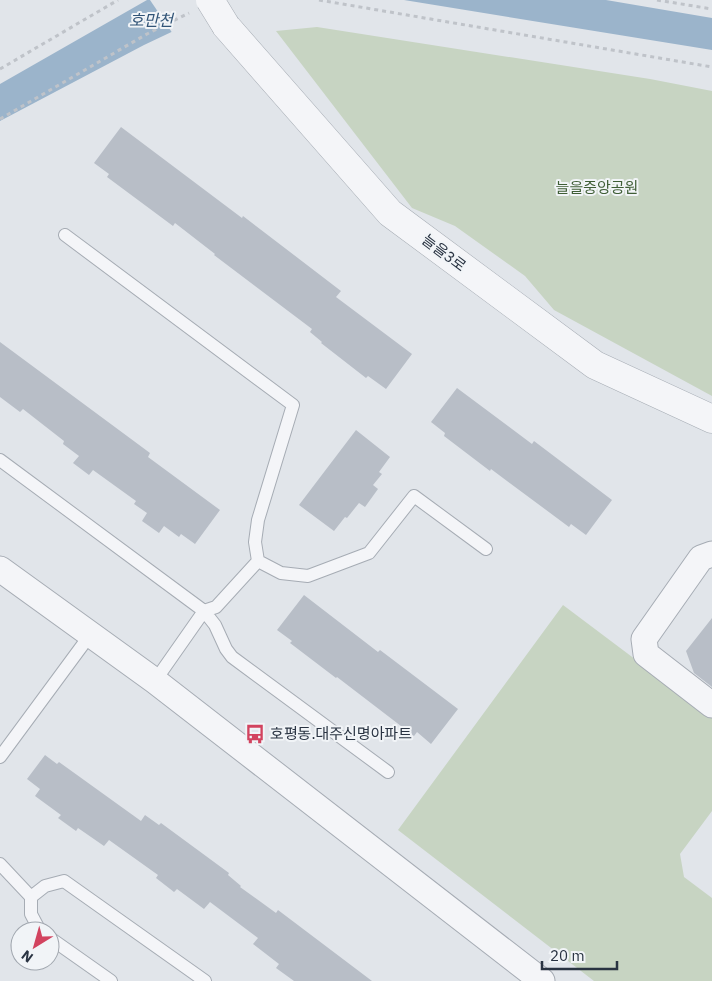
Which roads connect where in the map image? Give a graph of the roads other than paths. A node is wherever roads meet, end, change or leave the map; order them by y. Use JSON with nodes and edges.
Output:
{"nodes":[{"id":1,"x":204,"y":4,"type":"edge"},
{"id":2,"x":65,"y":235,"type":"dead end"},
{"id":3,"x":712,"y":418,"type":"edge"},
{"id":4,"x":0,"y":460,"type":"edge"},
{"id":5,"x":486,"y":549,"type":"dead end"},
{"id":6,"x":712,"y":554,"type":"edge"},
{"id":7,"x":258,"y":561,"type":"junction"},
{"id":8,"x":0,"y":569,"type":"edge"},
{"id":9,"x":204,"y":611,"type":"junction"},
{"id":10,"x":90,"y":635,"type":"junction"},
{"id":11,"x":155,"y":681,"type":"junction"},
{"id":12,"x":712,"y":705,"type":"edge"},
{"id":13,"x":0,"y":757,"type":"edge"},
{"id":14,"x":388,"y":772,"type":"dead end"},
{"id":15,"x":0,"y":864,"type":"edge"},
{"id":16,"x":31,"y":896,"type":"junction"},
{"id":17,"x":35,"y":921,"type":"edge"},
{"id":18,"x":60,"y":945,"type":"edge"},
{"id":19,"x":111,"y":981,"type":"edge"},
{"id":20,"x":205,"y":981,"type":"edge"},
{"id":21,"x":542,"y":981,"type":"edge"}],
"edges":[{"from":1,"to":3,"type":"street","name":"늘을3로","bridge":true},
{"from":2,"to":7,"type":"lane"},
{"from":4,"to":9,"type":"lane"},
{"from":5,"to":7,"type":"lane"},
{"from":6,"to":12,"type":"street"},
{"from":7,"to":9,"type":"lane"},
{"from":8,"to":10,"type":"street"},
{"from":9,"to":11,"type":"lane"},
{"from":9,"to":14,"type":"lane"},
{"from":10,"to":11,"type":"street"},
{"from":10,"to":13,"type":"lane"},
{"from":11,"to":21,"type":"street"},
{"from":15,"to":16,"type":"lane"},
{"from":16,"to":17,"type":"lane"},
{"from":16,"to":20,"type":"lane"},
{"from":18,"to":19,"type":"lane"}]}
